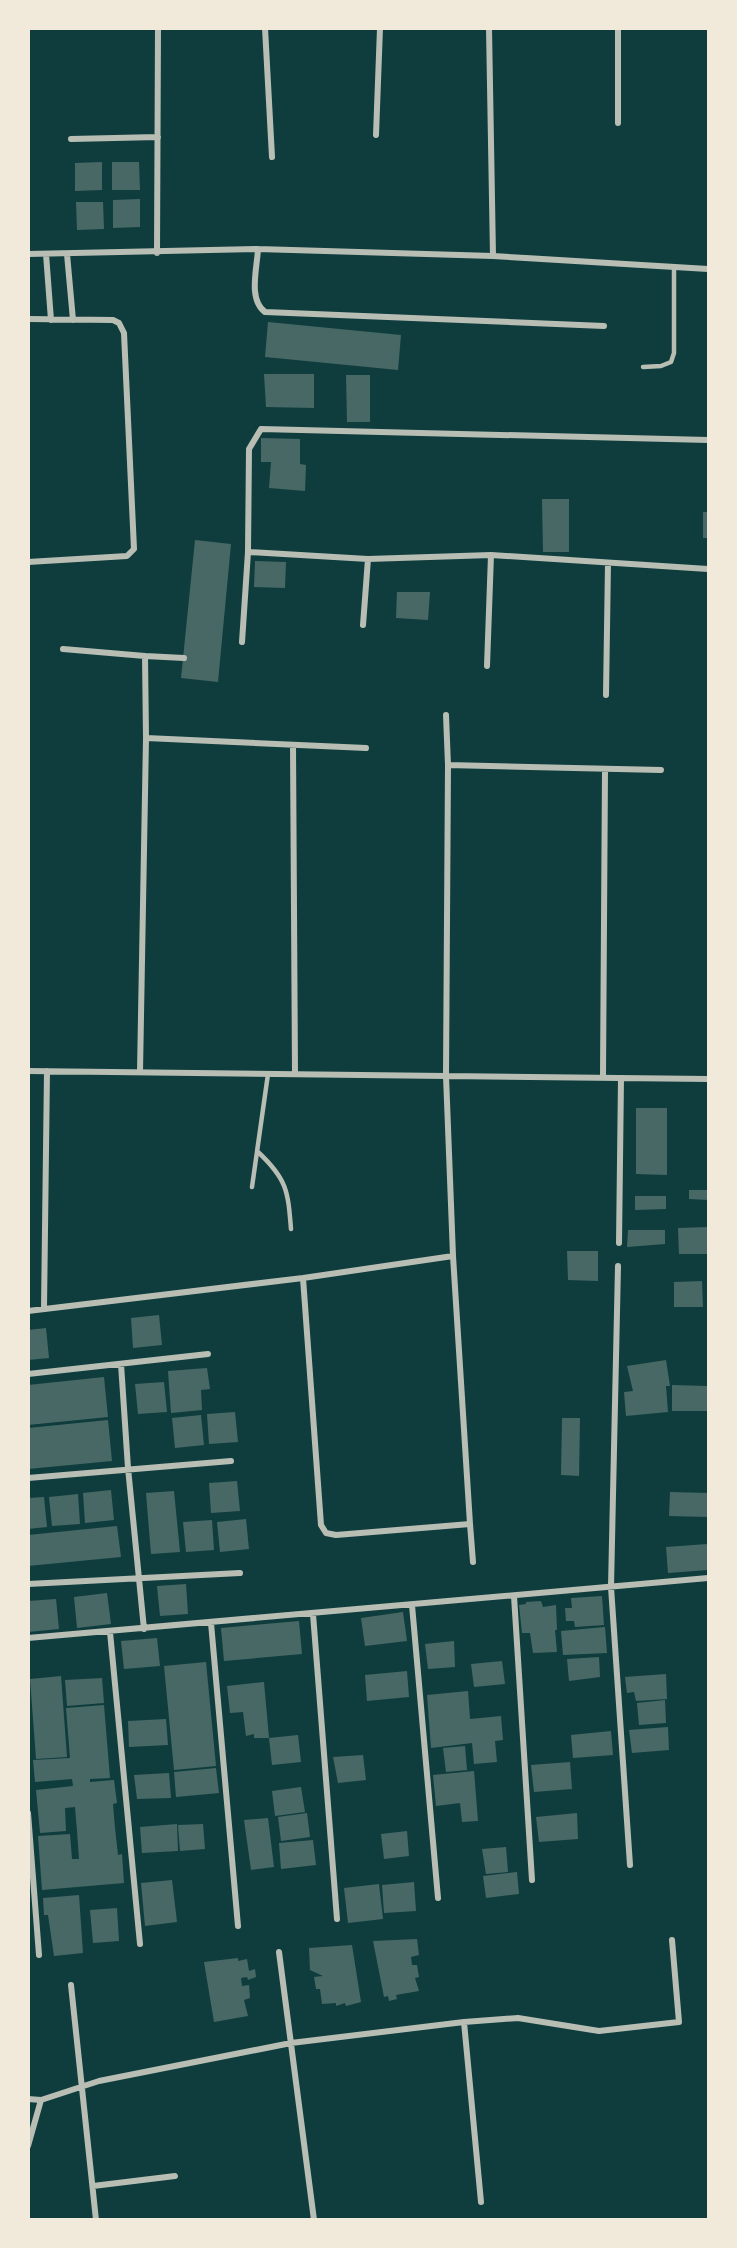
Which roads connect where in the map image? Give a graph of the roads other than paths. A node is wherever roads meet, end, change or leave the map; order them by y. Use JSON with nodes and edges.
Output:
{"nodes":[{"id":1,"x":158,"y":28,"type":"edge"},
{"id":2,"x":265,"y":28,"type":"edge"},
{"id":3,"x":380,"y":28,"type":"edge"},
{"id":4,"x":489,"y":28,"type":"edge"},
{"id":5,"x":618,"y":28,"type":"edge"},
{"id":6,"x":618,"y":123,"type":"dead end"},
{"id":7,"x":376,"y":135,"type":"dead end"},
{"id":8,"x":158,"y":137,"type":"junction"},
{"id":9,"x":71,"y":139,"type":"dead end"},
{"id":10,"x":272,"y":157,"type":"dead end"},
{"id":11,"x":258,"y":249,"type":"junction"},
{"id":12,"x":157,"y":253,"type":"junction"},
{"id":13,"x":28,"y":254,"type":"edge"},
{"id":14,"x":46,"y":254,"type":"junction"},
{"id":15,"x":67,"y":254,"type":"junction"},
{"id":16,"x":493,"y":256,"type":"junction"},
{"id":17,"x":674,"y":267,"type":"junction"},
{"id":18,"x":708,"y":269,"type":"edge"},
{"id":19,"x":28,"y":319,"type":"edge"},
{"id":20,"x":51,"y":320,"type":"junction"},
{"id":21,"x":73,"y":320,"type":"junction"},
{"id":22,"x":604,"y":326,"type":"dead end"},
{"id":23,"x":643,"y":367,"type":"dead end"},
{"id":24,"x":708,"y":440,"type":"edge"},
{"id":25,"x":248,"y":552,"type":"junction"},
{"id":26,"x":490,"y":555,"type":"junction"},
{"id":27,"x":368,"y":559,"type":"junction"},
{"id":28,"x":28,"y":562,"type":"edge"},
{"id":29,"x":608,"y":563,"type":"junction"},
{"id":30,"x":708,"y":569,"type":"edge"},
{"id":31,"x":363,"y":625,"type":"dead end"},
{"id":32,"x":242,"y":642,"type":"dead end"},
{"id":33,"x":63,"y":649,"type":"dead end"},
{"id":34,"x":145,"y":656,"type":"junction"},
{"id":35,"x":184,"y":658,"type":"dead end"},
{"id":36,"x":487,"y":666,"type":"dead end"},
{"id":37,"x":606,"y":695,"type":"dead end"},
{"id":38,"x":447,"y":715,"type":"dead end"},
{"id":39,"x":146,"y":738,"type":"junction"},
{"id":40,"x":293,"y":745,"type":"junction"},
{"id":41,"x":366,"y":748,"type":"dead end"},
{"id":42,"x":448,"y":765,"type":"junction"},
{"id":43,"x":605,"y":769,"type":"junction"},
{"id":44,"x":661,"y":770,"type":"dead end"},
{"id":45,"x":28,"y":1071,"type":"edge"},
{"id":46,"x":47,"y":1071,"type":"junction"},
{"id":47,"x":140,"y":1072,"type":"junction"},
{"id":48,"x":268,"y":1074,"type":"junction"},
{"id":49,"x":295,"y":1074,"type":"junction"},
{"id":50,"x":446,"y":1076,"type":"junction"},
{"id":51,"x":603,"y":1077,"type":"junction"},
{"id":52,"x":621,"y":1078,"type":"junction"},
{"id":53,"x":708,"y":1079,"type":"edge"},
{"id":54,"x":258,"y":1152,"type":"junction"},
{"id":55,"x":252,"y":1187,"type":"dead end"},
{"id":56,"x":291,"y":1229,"type":"dead end"},
{"id":57,"x":619,"y":1243,"type":"dead end"},
{"id":58,"x":453,"y":1256,"type":"junction"},
{"id":59,"x":618,"y":1266,"type":"dead end"},
{"id":60,"x":303,"y":1278,"type":"junction"},
{"id":61,"x":44,"y":1309,"type":"junction"},
{"id":62,"x":28,"y":1311,"type":"edge"},
{"id":63,"x":208,"y":1354,"type":"dead end"},
{"id":64,"x":121,"y":1364,"type":"junction"},
{"id":65,"x":28,"y":1374,"type":"edge"},
{"id":66,"x":231,"y":1461,"type":"dead end"},
{"id":67,"x":128,"y":1468,"type":"junction"},
{"id":68,"x":28,"y":1478,"type":"edge"},
{"id":69,"x":470,"y":1524,"type":"junction"},
{"id":70,"x":473,"y":1562,"type":"dead end"},
{"id":71,"x":240,"y":1573,"type":"dead end"},
{"id":72,"x":708,"y":1578,"type":"edge"},
{"id":73,"x":139,"y":1579,"type":"junction"},
{"id":74,"x":28,"y":1584,"type":"edge"},
{"id":75,"x":611,"y":1587,"type":"junction"},
{"id":76,"x":514,"y":1596,"type":"junction"},
{"id":77,"x":412,"y":1605,"type":"junction"},
{"id":78,"x":313,"y":1614,"type":"junction"},
{"id":79,"x":211,"y":1623,"type":"junction"},
{"id":80,"x":144,"y":1629,"type":"junction"},
{"id":81,"x":110,"y":1632,"type":"junction"},
{"id":82,"x":28,"y":1638,"type":"edge"},
{"id":83,"x":28,"y":1813,"type":"edge"},
{"id":84,"x":630,"y":1865,"type":"dead end"},
{"id":85,"x":532,"y":1881,"type":"dead end"},
{"id":86,"x":438,"y":1898,"type":"dead end"},
{"id":87,"x":337,"y":1919,"type":"dead end"},
{"id":88,"x":238,"y":1926,"type":"dead end"},
{"id":89,"x":672,"y":1940,"type":"dead end"},
{"id":90,"x":140,"y":1944,"type":"dead end"},
{"id":91,"x":279,"y":1952,"type":"dead end"},
{"id":92,"x":39,"y":1955,"type":"dead end"},
{"id":93,"x":71,"y":1985,"type":"dead end"},
{"id":94,"x":464,"y":2022,"type":"junction"},
{"id":95,"x":291,"y":2043,"type":"junction"},
{"id":96,"x":83,"y":2087,"type":"junction"},
{"id":97,"x":28,"y":2099,"type":"edge"},
{"id":98,"x":41,"y":2100,"type":"junction"},
{"id":99,"x":28,"y":2146,"type":"edge"},
{"id":100,"x":175,"y":2176,"type":"dead end"},
{"id":101,"x":93,"y":2187,"type":"junction"},
{"id":102,"x":481,"y":2202,"type":"dead end"},
{"id":103,"x":96,"y":2220,"type":"edge"},
{"id":104,"x":314,"y":2220,"type":"edge"}],
"edges":[{"from":1,"to":8,"type":"street"},
{"from":2,"to":10,"type":"street"},
{"from":3,"to":7,"type":"street"},
{"from":4,"to":16,"type":"street"},
{"from":5,"to":6,"type":"street"},
{"from":8,"to":9,"type":"street"},
{"from":8,"to":12,"type":"street"},
{"from":11,"to":12,"type":"street"},
{"from":11,"to":16,"type":"street"},
{"from":11,"to":22,"type":"street"},
{"from":12,"to":15,"type":"street"},
{"from":13,"to":14,"type":"street"},
{"from":14,"to":15,"type":"street"},
{"from":14,"to":20,"type":"street"},
{"from":15,"to":21,"type":"street"},
{"from":16,"to":17,"type":"street"},
{"from":17,"to":18,"type":"street"},
{"from":17,"to":23,"type":"lane"},
{"from":19,"to":20,"type":"street"},
{"from":20,"to":21,"type":"street"},
{"from":21,"to":28,"type":"street"},
{"from":24,"to":25,"type":"street"},
{"from":25,"to":27,"type":"street"},
{"from":25,"to":32,"type":"street"},
{"from":26,"to":27,"type":"street"},
{"from":26,"to":29,"type":"street"},
{"from":26,"to":36,"type":"street"},
{"from":27,"to":31,"type":"street"},
{"from":29,"to":30,"type":"street"},
{"from":29,"to":37,"type":"street"},
{"from":33,"to":34,"type":"street"},
{"from":34,"to":35,"type":"street"},
{"from":34,"to":39,"type":"street"},
{"from":38,"to":42,"type":"street"},
{"from":39,"to":40,"type":"street"},
{"from":39,"to":47,"type":"street"},
{"from":40,"to":41,"type":"street"},
{"from":40,"to":49,"type":"street"},
{"from":42,"to":43,"type":"street"},
{"from":42,"to":50,"type":"street"},
{"from":43,"to":44,"type":"street"},
{"from":43,"to":51,"type":"street"},
{"from":45,"to":46,"type":"street"},
{"from":46,"to":47,"type":"street"},
{"from":46,"to":61,"type":"street"},
{"from":47,"to":48,"type":"street"},
{"from":48,"to":49,"type":"street"},
{"from":48,"to":54,"type":"lane"},
{"from":49,"to":50,"type":"street"},
{"from":50,"to":51,"type":"street"},
{"from":50,"to":58,"type":"street"},
{"from":51,"to":52,"type":"street"},
{"from":52,"to":53,"type":"street"},
{"from":52,"to":57,"type":"street"},
{"from":54,"to":55,"type":"lane"},
{"from":54,"to":56,"type":"lane"},
{"from":58,"to":60,"type":"street"},
{"from":58,"to":69,"type":"street"},
{"from":59,"to":75,"type":"street"},
{"from":60,"to":61,"type":"street"},
{"from":60,"to":69,"type":"street"},
{"from":61,"to":62,"type":"street"},
{"from":63,"to":64,"type":"street"},
{"from":64,"to":65,"type":"street"},
{"from":64,"to":67,"type":"street"},
{"from":66,"to":67,"type":"street"},
{"from":67,"to":68,"type":"street"},
{"from":67,"to":73,"type":"street"},
{"from":69,"to":70,"type":"street"},
{"from":71,"to":73,"type":"street"},
{"from":72,"to":75,"type":"street"},
{"from":73,"to":74,"type":"street"},
{"from":73,"to":80,"type":"street"},
{"from":75,"to":76,"type":"street"},
{"from":75,"to":84,"type":"street"},
{"from":76,"to":77,"type":"street"},
{"from":76,"to":85,"type":"street"},
{"from":77,"to":78,"type":"street"},
{"from":77,"to":86,"type":"street"},
{"from":78,"to":79,"type":"street"},
{"from":78,"to":87,"type":"street"},
{"from":79,"to":80,"type":"street"},
{"from":79,"to":88,"type":"street"},
{"from":80,"to":81,"type":"street"},
{"from":81,"to":82,"type":"street"},
{"from":81,"to":90,"type":"street"},
{"from":83,"to":92,"type":"street"},
{"from":89,"to":94,"type":"street"},
{"from":91,"to":95,"type":"street"},
{"from":93,"to":96,"type":"street"},
{"from":94,"to":95,"type":"street"},
{"from":94,"to":102,"type":"street"},
{"from":95,"to":96,"type":"street"},
{"from":95,"to":104,"type":"street"},
{"from":96,"to":98,"type":"street"},
{"from":96,"to":101,"type":"street"},
{"from":97,"to":98,"type":"street"},
{"from":98,"to":99,"type":"street"},
{"from":100,"to":101,"type":"street"},
{"from":101,"to":103,"type":"street"}]}
